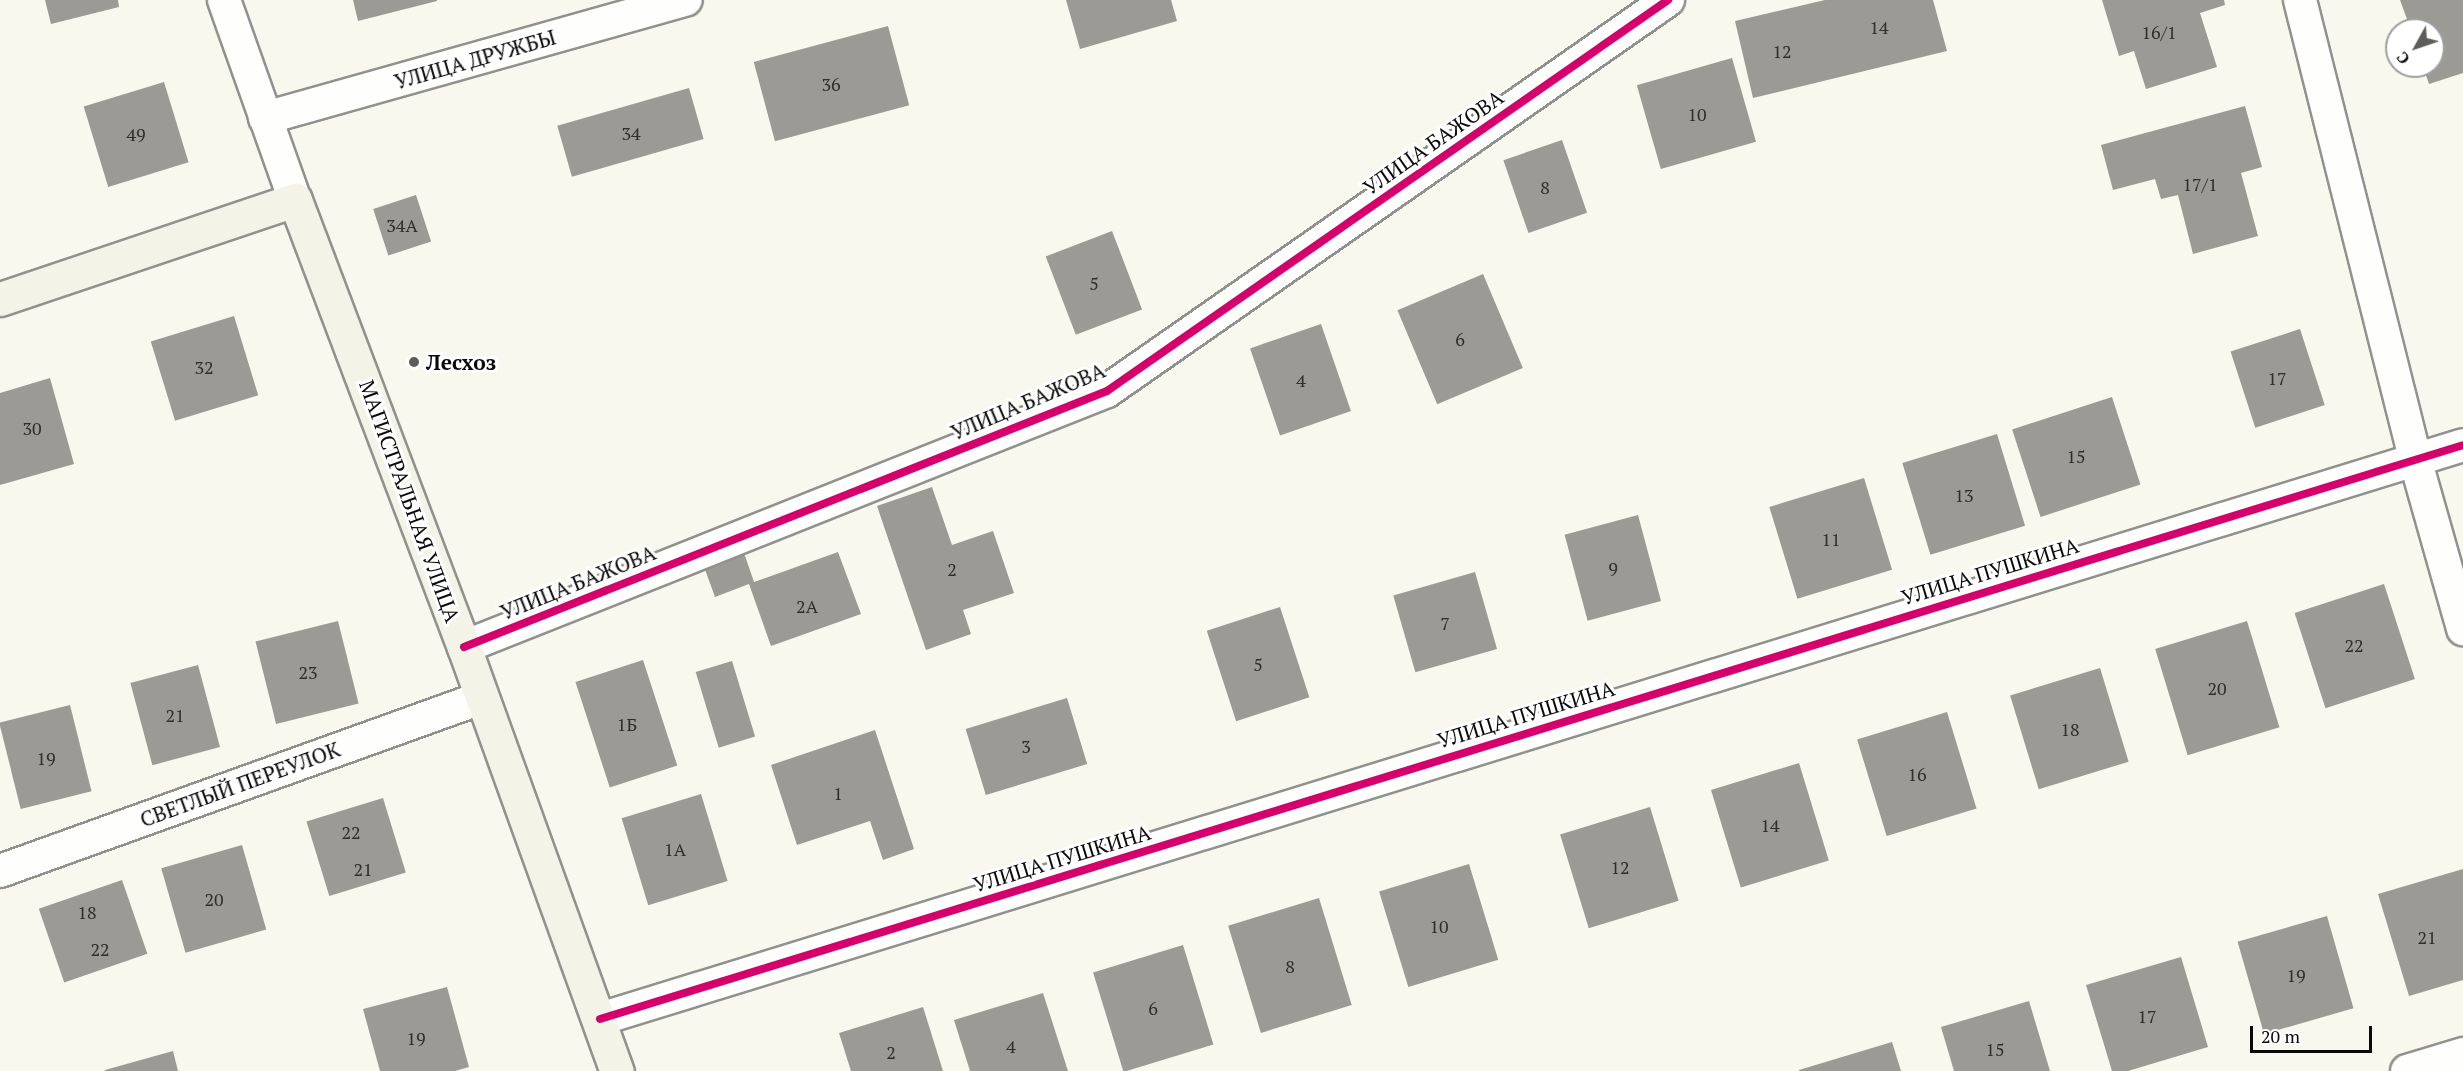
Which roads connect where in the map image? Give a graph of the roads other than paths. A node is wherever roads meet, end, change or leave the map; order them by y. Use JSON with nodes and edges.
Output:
{"nodes":[{"id":1,"x":224,"y":0,"type":"edge"},
{"id":2,"x":686,"y":0,"type":"edge"},
{"id":3,"x":1668,"y":0,"type":"edge"},
{"id":4,"x":2300,"y":0,"type":"edge"},
{"id":5,"x":264,"y":118,"type":"junction"},
{"id":6,"x":295,"y":200,"type":"junction"},
{"id":7,"x":0,"y":299,"type":"edge"},
{"id":8,"x":2463,"y":445,"type":"edge"},
{"id":9,"x":2415,"y":459,"type":"junction"},
{"id":10,"x":2463,"y":630,"type":"edge"},
{"id":11,"x":464,"y":647,"type":"junction"},
{"id":12,"x":481,"y":698,"type":"junction"},
{"id":13,"x":0,"y":871,"type":"edge"},
{"id":14,"x":600,"y":1019,"type":"junction"},
{"id":15,"x":2463,"y":1054,"type":"edge"},
{"id":16,"x":616,"y":1071,"type":"edge"},
{"id":17,"x":2407,"y":1071,"type":"edge"}],
"edges":[{"from":1,"to":5,"type":"street","name":"МАГИСТРАЛЬНАЯ УЛИЦА"},
{"from":2,"to":5,"type":"street","name":"УЛИЦА ДРУЖБЫ"},
{"from":3,"to":11,"type":"street","name":"УЛИЦА БАЖОВА"},
{"from":4,"to":9,"type":"street"},
{"from":5,"to":6,"type":"street","name":"МАГИСТРАЛЬНАЯ УЛИЦА"},
{"from":6,"to":7,"type":"street"},
{"from":6,"to":11,"type":"street","name":"МАГИСТРАЛЬНАЯ УЛИЦА"},
{"from":8,"to":9,"type":"street","name":"УЛИЦА ПУШКИНА"},
{"from":9,"to":10,"type":"street"},
{"from":9,"to":14,"type":"street","name":"УЛИЦА ПУШКИНА"},
{"from":11,"to":12,"type":"street","name":"МАГИСТРАЛЬНАЯ УЛИЦА"},
{"from":12,"to":13,"type":"street","name":"СВЕТЛЫЙ ПЕРЕУЛОК"},
{"from":12,"to":14,"type":"street","name":"МАГИСТРАЛЬНАЯ УЛИЦА"},
{"from":14,"to":16,"type":"street","name":"МАГИСТРАЛЬНАЯ УЛИЦА"},
{"from":15,"to":17,"type":"street"}]}
